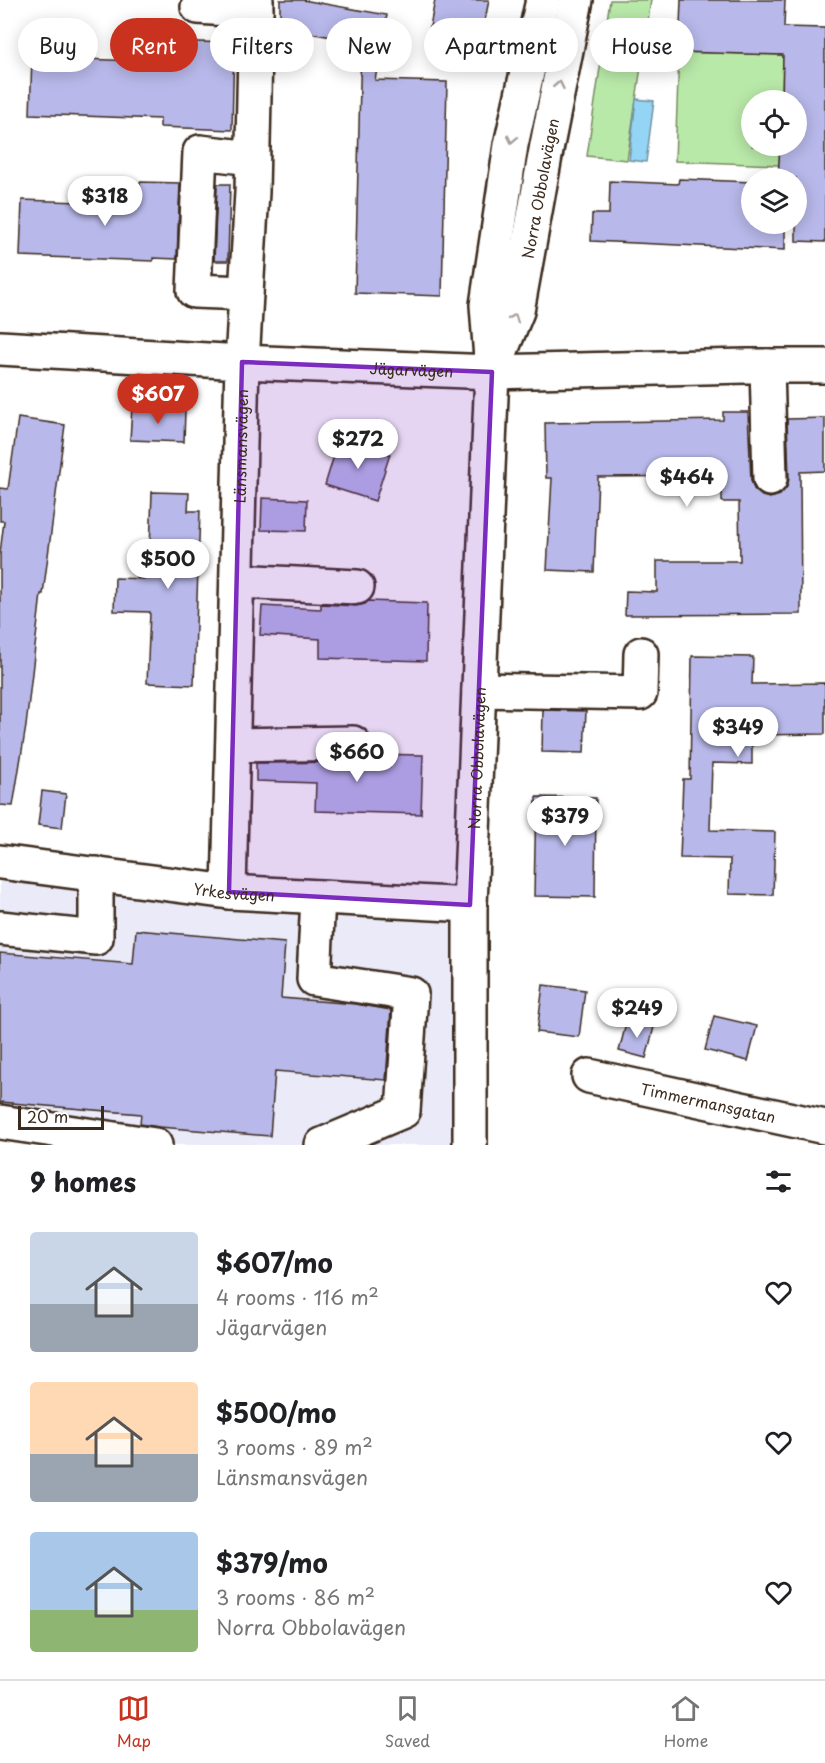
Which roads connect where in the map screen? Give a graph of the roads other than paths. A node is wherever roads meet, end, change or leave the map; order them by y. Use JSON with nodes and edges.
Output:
{"nodes":[{"id":1,"x":543,"y":0,"type":"edge"},
{"id":2,"x":576,"y":0,"type":"edge"},
{"id":3,"x":256,"y":5,"type":"edge"},
{"id":4,"x":198,"y":8,"type":"dead end"},
{"id":5,"x":252,"y":158,"type":"junction"},
{"id":6,"x":246,"y":293,"type":"junction"},
{"id":7,"x":0,"y":348,"type":"edge"},
{"id":8,"x":242,"y":362,"type":"junction"},
{"id":9,"x":766,"y":366,"type":"junction"},
{"id":10,"x":825,"y":366,"type":"edge"},
{"id":11,"x":492,"y":372,"type":"junction"},
{"id":12,"x":770,"y":479,"type":"dead end"},
{"id":13,"x":237,"y":581,"type":"junction"},
{"id":14,"x":357,"y":587,"type":"dead end"},
{"id":15,"x":641,"y":654,"type":"dead end"},
{"id":16,"x":479,"y":690,"type":"junction"},
{"id":17,"x":353,"y":743,"type":"dead end"},
{"id":18,"x":233,"y":745,"type":"junction"},
{"id":19,"x":0,"y":862,"type":"edge"},
{"id":20,"x":96,"y":874,"type":"junction"},
{"id":21,"x":229,"y":892,"type":"junction"},
{"id":22,"x":318,"y":897,"type":"junction"},
{"id":23,"x":470,"y":905,"type":"junction"},
{"id":24,"x":0,"y":928,"type":"edge"},
{"id":25,"x":589,"y":1076,"type":"dead end"},
{"id":26,"x":0,"y":1122,"type":"edge"},
{"id":27,"x":825,"y":1127,"type":"edge"},
{"id":28,"x":155,"y":1145,"type":"edge"},
{"id":29,"x":322,"y":1145,"type":"edge"},
{"id":30,"x":470,"y":1145,"type":"edge"}],
"edges":[{"from":1,"to":11,"type":"street","name":"Norra Obbolavägen","one_way":true},
{"from":11,"to":2,"type":"street","name":"Norra Obbolavägen","one_way":true},
{"from":3,"to":4,"type":"street"},
{"from":3,"to":5,"type":"street","name":"Länsmansvägen"},
{"from":5,"to":6,"type":"street","name":"Länsmansvägen"},
{"from":5,"to":6,"type":"street"},
{"from":6,"to":8,"type":"street","name":"Länsmansvägen"},
{"from":7,"to":8,"type":"street","name":"Jägarvägen"},
{"from":8,"to":11,"type":"street","name":"Jägarvägen"},
{"from":8,"to":13,"type":"street","name":"Länsmansvägen"},
{"from":9,"to":10,"type":"street","name":"Jägarvägen"},
{"from":9,"to":11,"type":"street","name":"Jägarvägen"},
{"from":9,"to":12,"type":"street"},
{"from":11,"to":16,"type":"street","name":"Norra Obbolavägen"},
{"from":13,"to":14,"type":"street"},
{"from":13,"to":18,"type":"street","name":"Länsmansvägen"},
{"from":15,"to":16,"type":"street"},
{"from":16,"to":23,"type":"street","name":"Norra Obbolavägen"},
{"from":17,"to":18,"type":"street"},
{"from":18,"to":21,"type":"street","name":"Länsmansvägen"},
{"from":19,"to":20,"type":"street","name":"Yrkesvägen"},
{"from":20,"to":21,"type":"street","name":"Yrkesvägen"},
{"from":20,"to":24,"type":"street"},
{"from":21,"to":22,"type":"street","name":"Yrkesvägen"},
{"from":22,"to":23,"type":"street","name":"Yrkesvägen"},
{"from":22,"to":29,"type":"street"},
{"from":23,"to":30,"type":"street","name":"Norra Obbolavägen"},
{"from":25,"to":27,"type":"street","name":"Timmermansgatan"},
{"from":26,"to":28,"type":"street"}]}
